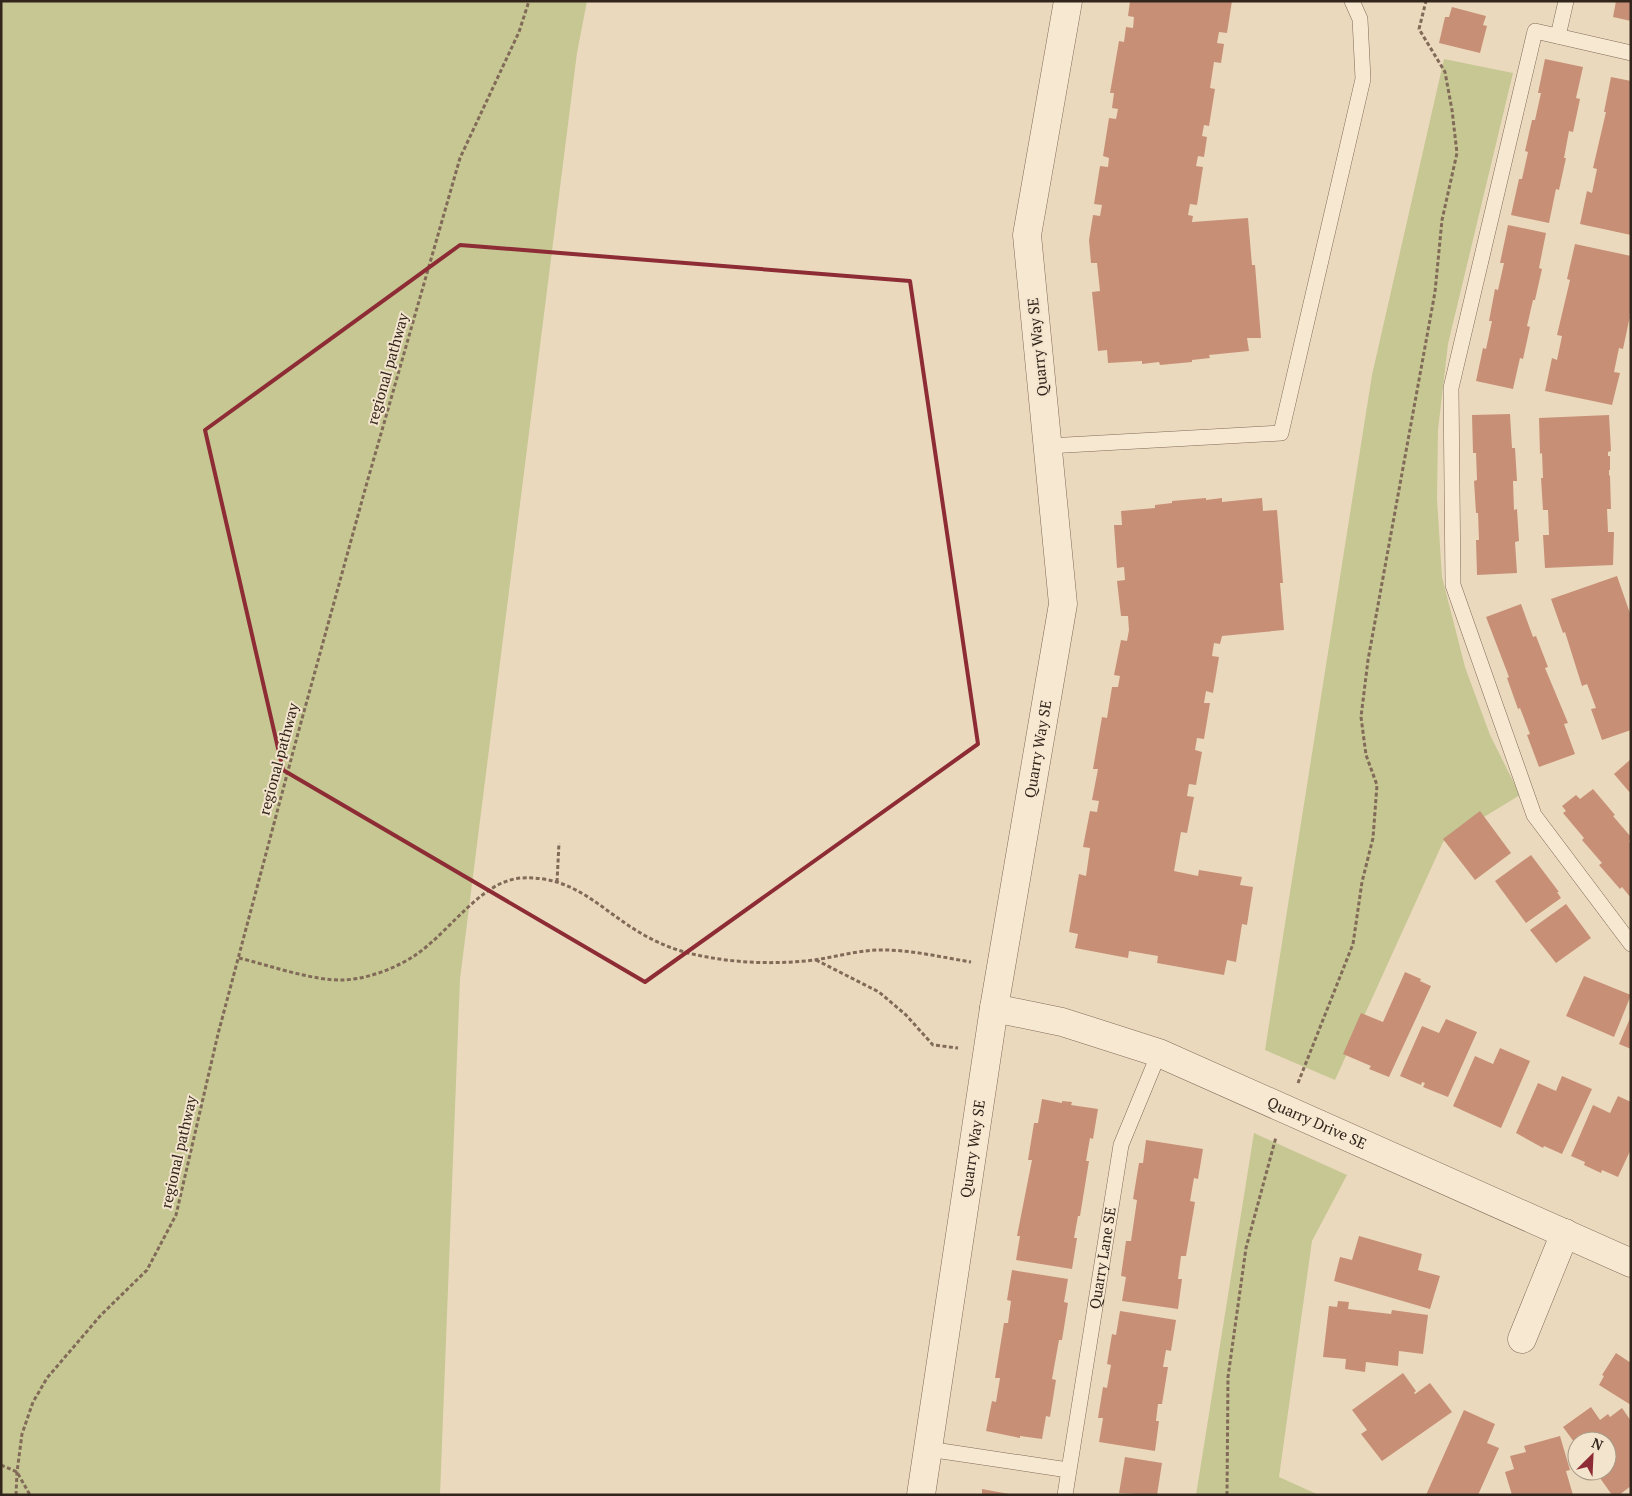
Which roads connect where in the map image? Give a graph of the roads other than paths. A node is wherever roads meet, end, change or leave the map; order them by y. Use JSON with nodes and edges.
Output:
{"nodes":[{"id":1,"x":1068,"y":1,"type":"edge"},
{"id":2,"x":1352,"y":1,"type":"edge"},
{"id":3,"x":1566,"y":1,"type":"edge"},
{"id":4,"x":1558,"y":36,"type":"junction"},
{"id":5,"x":1631,"y":53,"type":"edge"},
{"id":6,"x":1048,"y":446,"type":"junction"},
{"id":7,"x":1631,"y":944,"type":"edge"},
{"id":8,"x":994,"y":1008,"type":"junction"},
{"id":9,"x":1159,"y":1053,"type":"junction"},
{"id":10,"x":1565,"y":1233,"type":"junction"},
{"id":11,"x":1631,"y":1263,"type":"edge"},
{"id":12,"x":1522,"y":1339,"type":"dead end"},
{"id":13,"x":928,"y":1449,"type":"junction"},
{"id":14,"x":1068,"y":1470,"type":"junction"},
{"id":15,"x":921,"y":1495,"type":"edge"},
{"id":16,"x":1065,"y":1495,"type":"edge"}],
"edges":[{"from":1,"to":6,"type":"street","name":"Quarry Way SE"},
{"from":2,"to":6,"type":"lane"},
{"from":3,"to":4,"type":"lane"},
{"from":4,"to":5,"type":"lane"},
{"from":4,"to":7,"type":"lane"},
{"from":6,"to":8,"type":"street","name":"Quarry Way SE"},
{"from":8,"to":9,"type":"street","name":"Quarry Drive SE"},
{"from":8,"to":13,"type":"street","name":"Quarry Way SE"},
{"from":9,"to":10,"type":"street","name":"Quarry Drive SE"},
{"from":9,"to":14,"type":"lane","name":"Quarry Lane SE"},
{"from":10,"to":11,"type":"street","name":"Quarry Drive SE"},
{"from":10,"to":12,"type":"street"},
{"from":13,"to":14,"type":"lane"},
{"from":13,"to":15,"type":"street","name":"Quarry Way SE"},
{"from":14,"to":16,"type":"lane","name":"Quarry Lane SE"}]}
